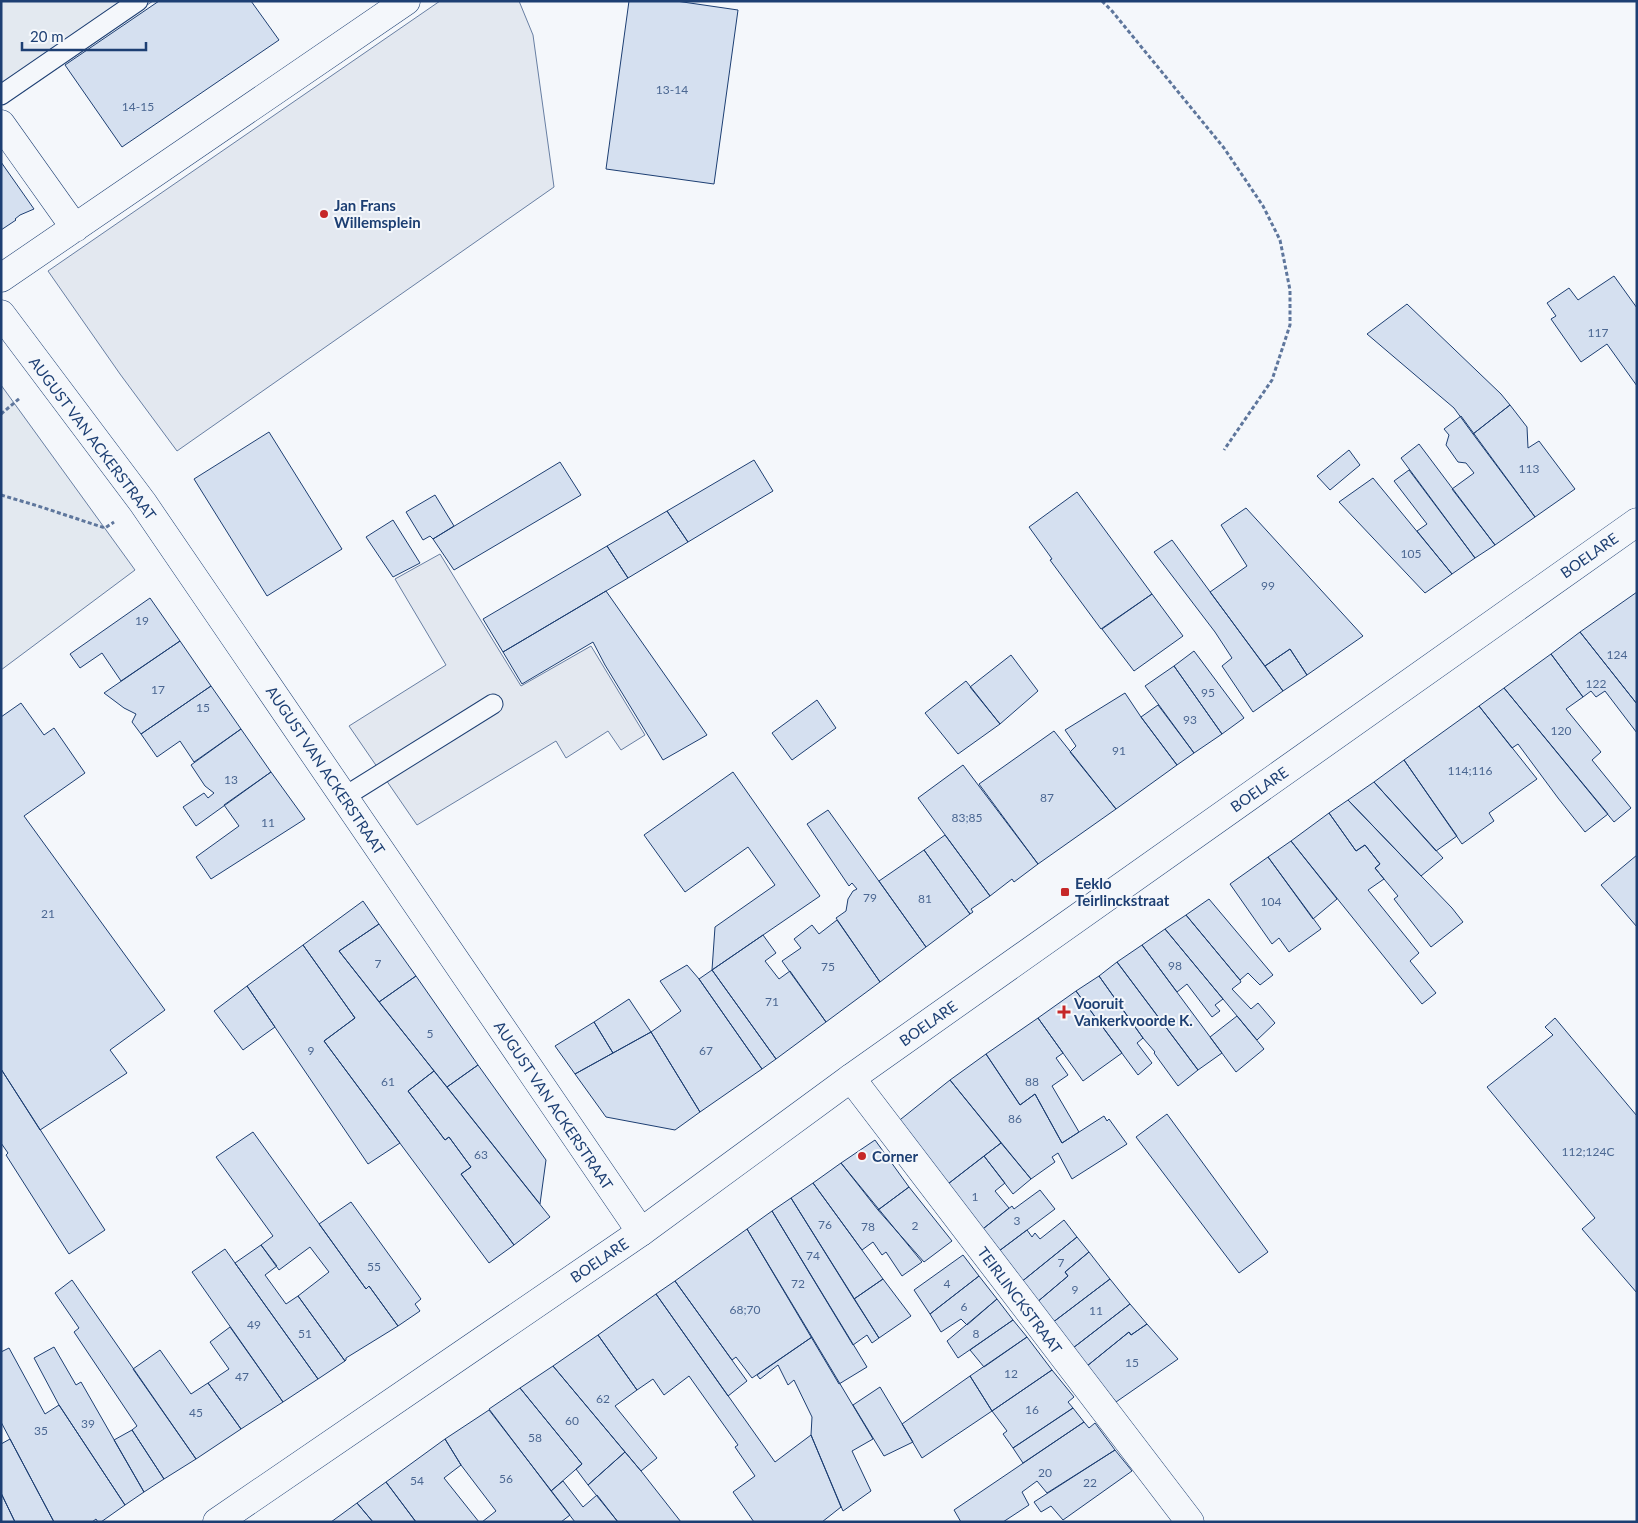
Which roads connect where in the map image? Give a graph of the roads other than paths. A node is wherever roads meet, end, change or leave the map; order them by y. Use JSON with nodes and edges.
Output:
{"nodes":[{"id":1,"x":138,"y":1,"type":"edge"},
{"id":2,"x":406,"y":1,"type":"edge"},
{"id":3,"x":1,"y":95,"type":"edge"},
{"id":4,"x":1,"y":124,"type":"edge"},
{"id":5,"x":75,"y":228,"type":"junction"},
{"id":6,"x":1,"y":278,"type":"edge"},
{"id":7,"x":1,"y":314,"type":"edge"},
{"id":8,"x":1637,"y":522,"type":"edge"},
{"id":9,"x":493,"y":704,"type":"dead end"},
{"id":10,"x":344,"y":796,"type":"junction"},
{"id":11,"x":851,"y":1078,"type":"junction"},
{"id":12,"x":641,"y":1232,"type":"junction"},
{"id":13,"x":217,"y":1522,"type":"edge"},
{"id":14,"x":1190,"y":1522,"type":"edge"}],
"edges":[{"from":1,"to":3,"type":"lane"},
{"from":2,"to":5,"type":"street"},
{"from":4,"to":5,"type":"street"},
{"from":5,"to":6,"type":"street"},
{"from":7,"to":10,"type":"street","name":"AUGUST VAN ACKERSTRAAT"},
{"from":8,"to":11,"type":"street","name":"BOELARE"},
{"from":9,"to":10,"type":"lane"},
{"from":10,"to":12,"type":"street","name":"AUGUST VAN ACKERSTRAAT"},
{"from":11,"to":12,"type":"street","name":"BOELARE"},
{"from":11,"to":14,"type":"street","name":"TEIRLINCKSTRAAT"},
{"from":12,"to":13,"type":"street","name":"BOELARE"}]}
